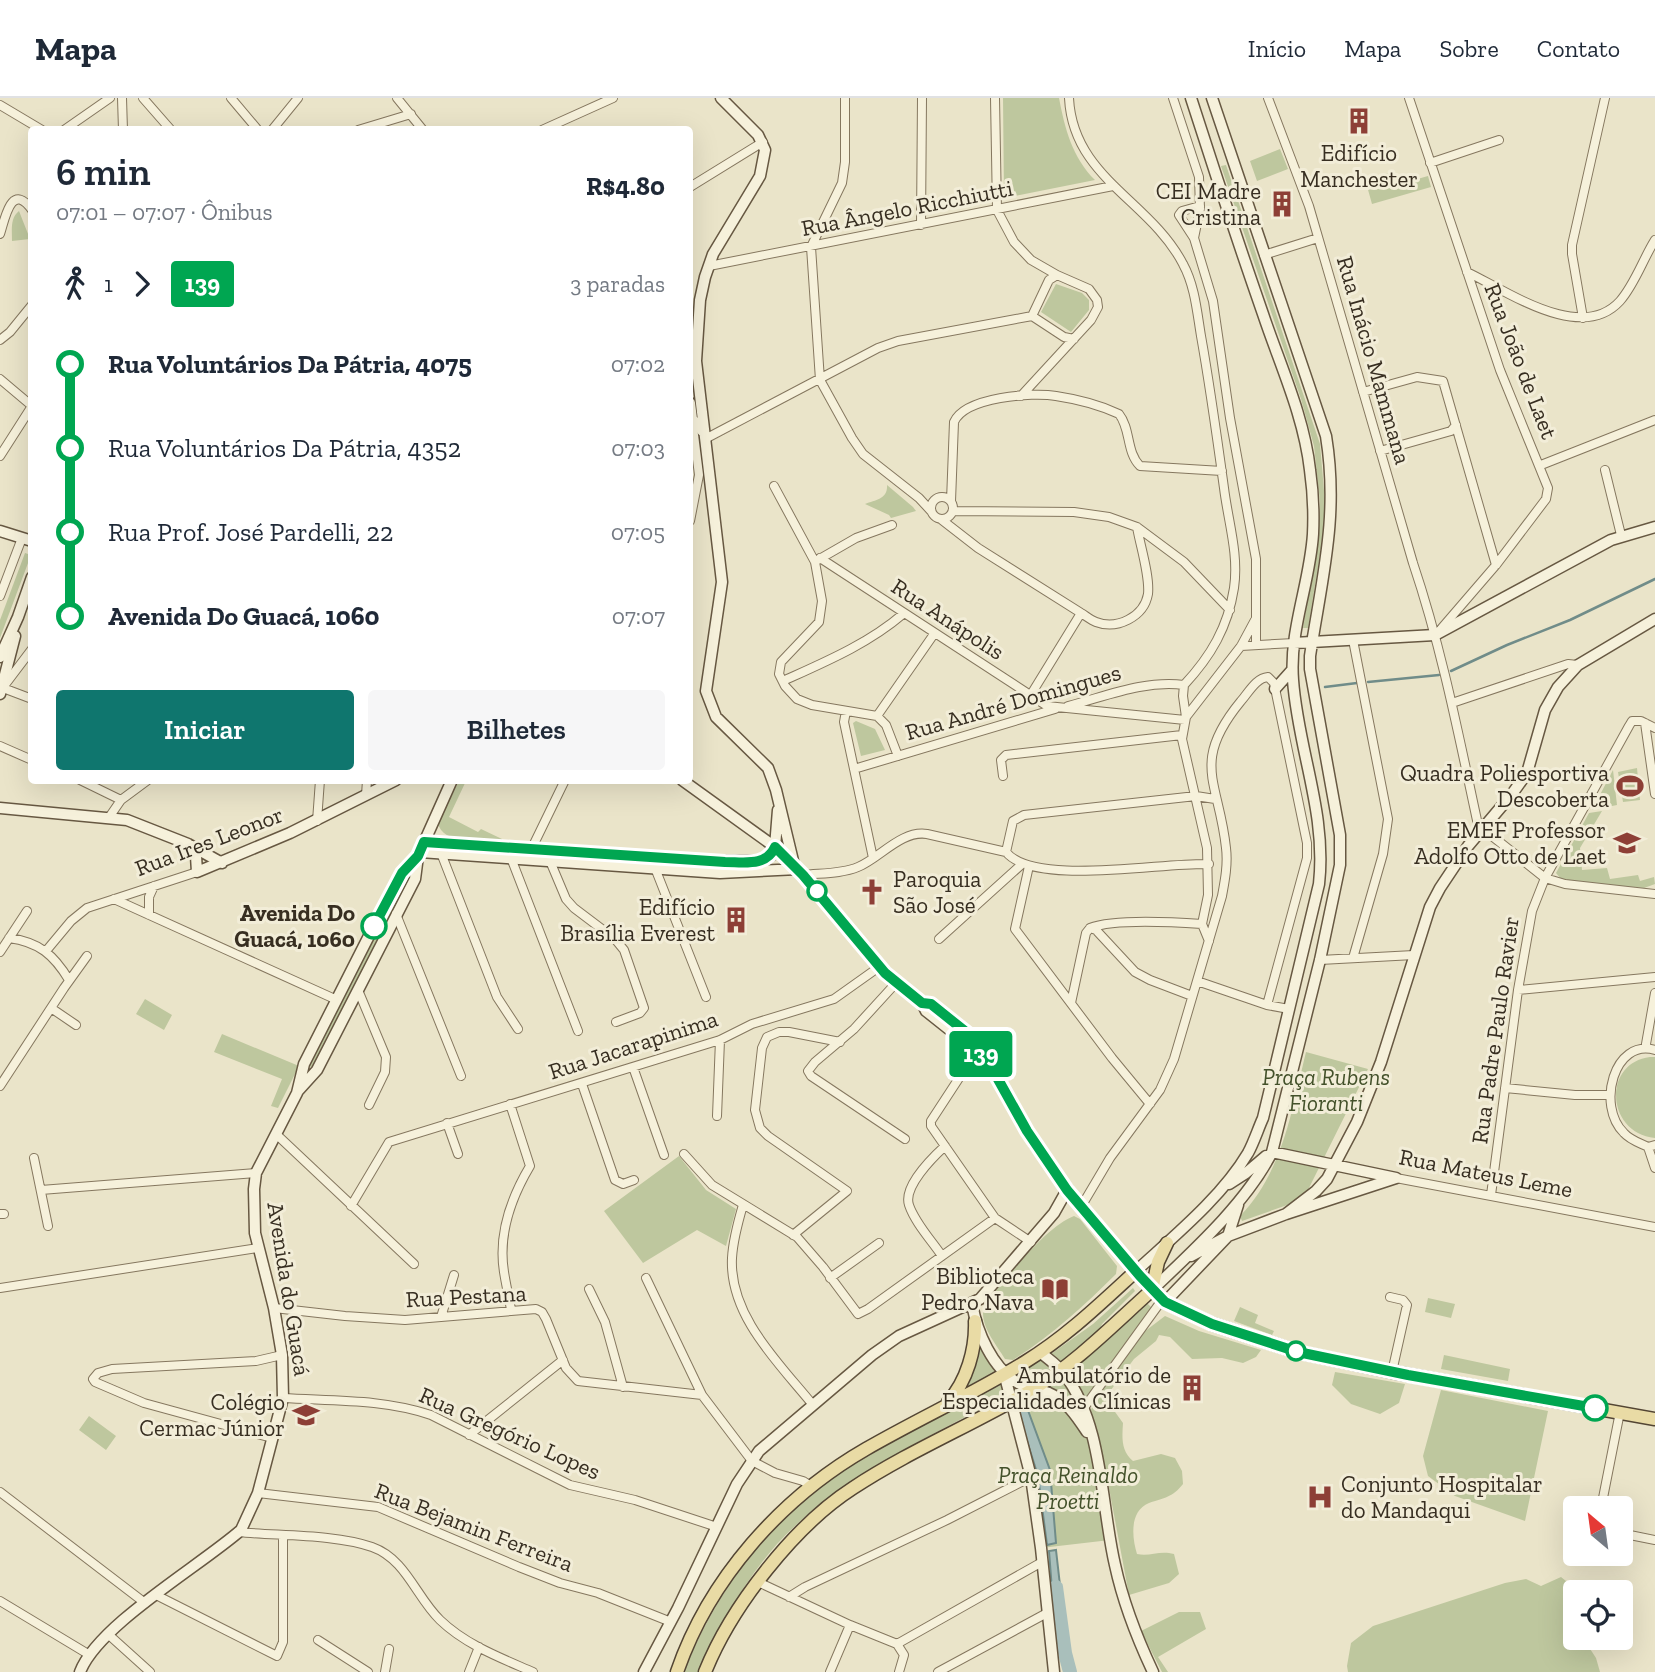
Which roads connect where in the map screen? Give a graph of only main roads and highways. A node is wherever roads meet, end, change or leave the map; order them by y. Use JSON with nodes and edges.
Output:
{"nodes":[{"id":1,"x":1167,"y":1243,"type":"road end"},
{"id":2,"x":1149,"y":1287,"type":"junction"},
{"id":3,"x":975,"y":1321,"type":"road end"},
{"id":4,"x":945,"y":1406,"type":"junction"},
{"id":5,"x":1655,"y":1419,"type":"edge"},
{"id":6,"x":677,"y":1672,"type":"edge"},
{"id":7,"x":705,"y":1672,"type":"edge"}],
"edges":[{"from":1,"to":2,"type":"main road"},
{"from":2,"to":4,"type":"main road"},
{"from":2,"to":5,"type":"main road"},
{"from":2,"to":7,"type":"main road"},
{"from":3,"to":4,"type":"main road"},
{"from":4,"to":6,"type":"main road"}]}
